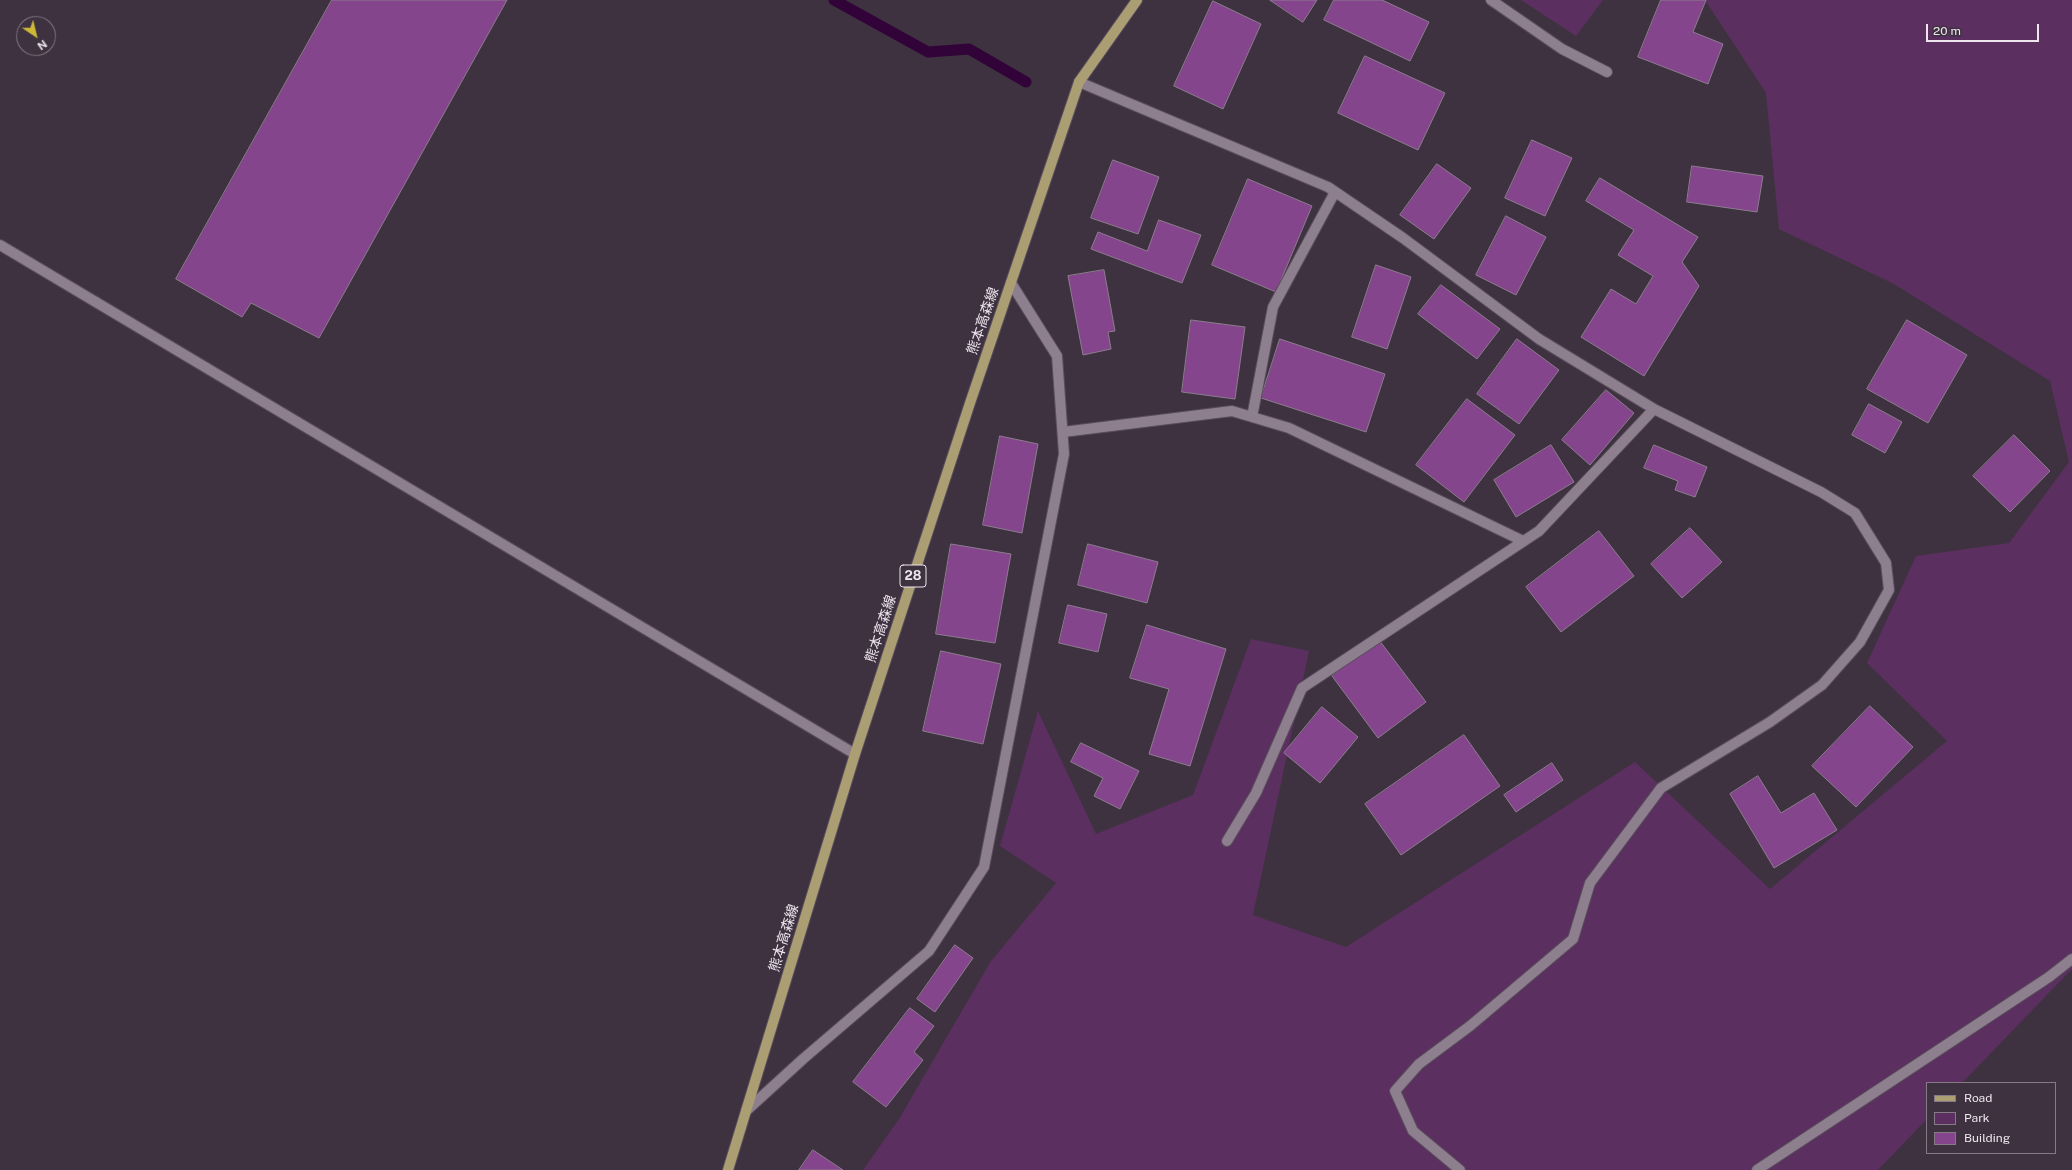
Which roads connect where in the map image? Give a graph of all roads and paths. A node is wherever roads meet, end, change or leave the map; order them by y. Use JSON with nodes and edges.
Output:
{"nodes":[{"id":1,"x":1138,"y":0,"type":"edge"},
{"id":2,"x":1490,"y":0,"type":"edge"},
{"id":3,"x":1607,"y":72,"type":"dead end"},
{"id":4,"x":1079,"y":82,"type":"junction"},
{"id":5,"x":1335,"y":192,"type":"junction"},
{"id":6,"x":0,"y":245,"type":"edge"},
{"id":7,"x":1011,"y":283,"type":"junction"},
{"id":8,"x":1654,"y":409,"type":"junction"},
{"id":9,"x":1252,"y":417,"type":"junction"},
{"id":10,"x":1063,"y":432,"type":"junction"},
{"id":11,"x":1523,"y":541,"type":"junction"},
{"id":12,"x":855,"y":754,"type":"junction"},
{"id":13,"x":1227,"y":841,"type":"dead end"},
{"id":14,"x":2072,"y":959,"type":"edge"},
{"id":15,"x":746,"y":1111,"type":"junction"},
{"id":16,"x":728,"y":1170,"type":"edge"},
{"id":17,"x":1460,"y":1170,"type":"edge"},
{"id":18,"x":1757,"y":1170,"type":"edge"}],
"edges":[{"from":1,"to":4,"type":"main road","name":"熊本高森線","number":"28"},
{"from":2,"to":3,"type":"street"},
{"from":4,"to":5,"type":"street"},
{"from":4,"to":7,"type":"main road","name":"熊本高森線","number":"28"},
{"from":5,"to":8,"type":"street"},
{"from":5,"to":9,"type":"street"},
{"from":6,"to":12,"type":"street"},
{"from":7,"to":10,"type":"street"},
{"from":7,"to":12,"type":"main road","name":"熊本高森線","number":"28"},
{"from":8,"to":11,"type":"street"},
{"from":8,"to":17,"type":"street"},
{"from":9,"to":10,"type":"street"},
{"from":9,"to":11,"type":"street"},
{"from":10,"to":15,"type":"street"},
{"from":11,"to":13,"type":"street"},
{"from":12,"to":15,"type":"main road","name":"熊本高森線","number":"28"},
{"from":14,"to":18,"type":"street"},
{"from":15,"to":16,"type":"main road","name":"熊本高森線","number":"28"}]}
